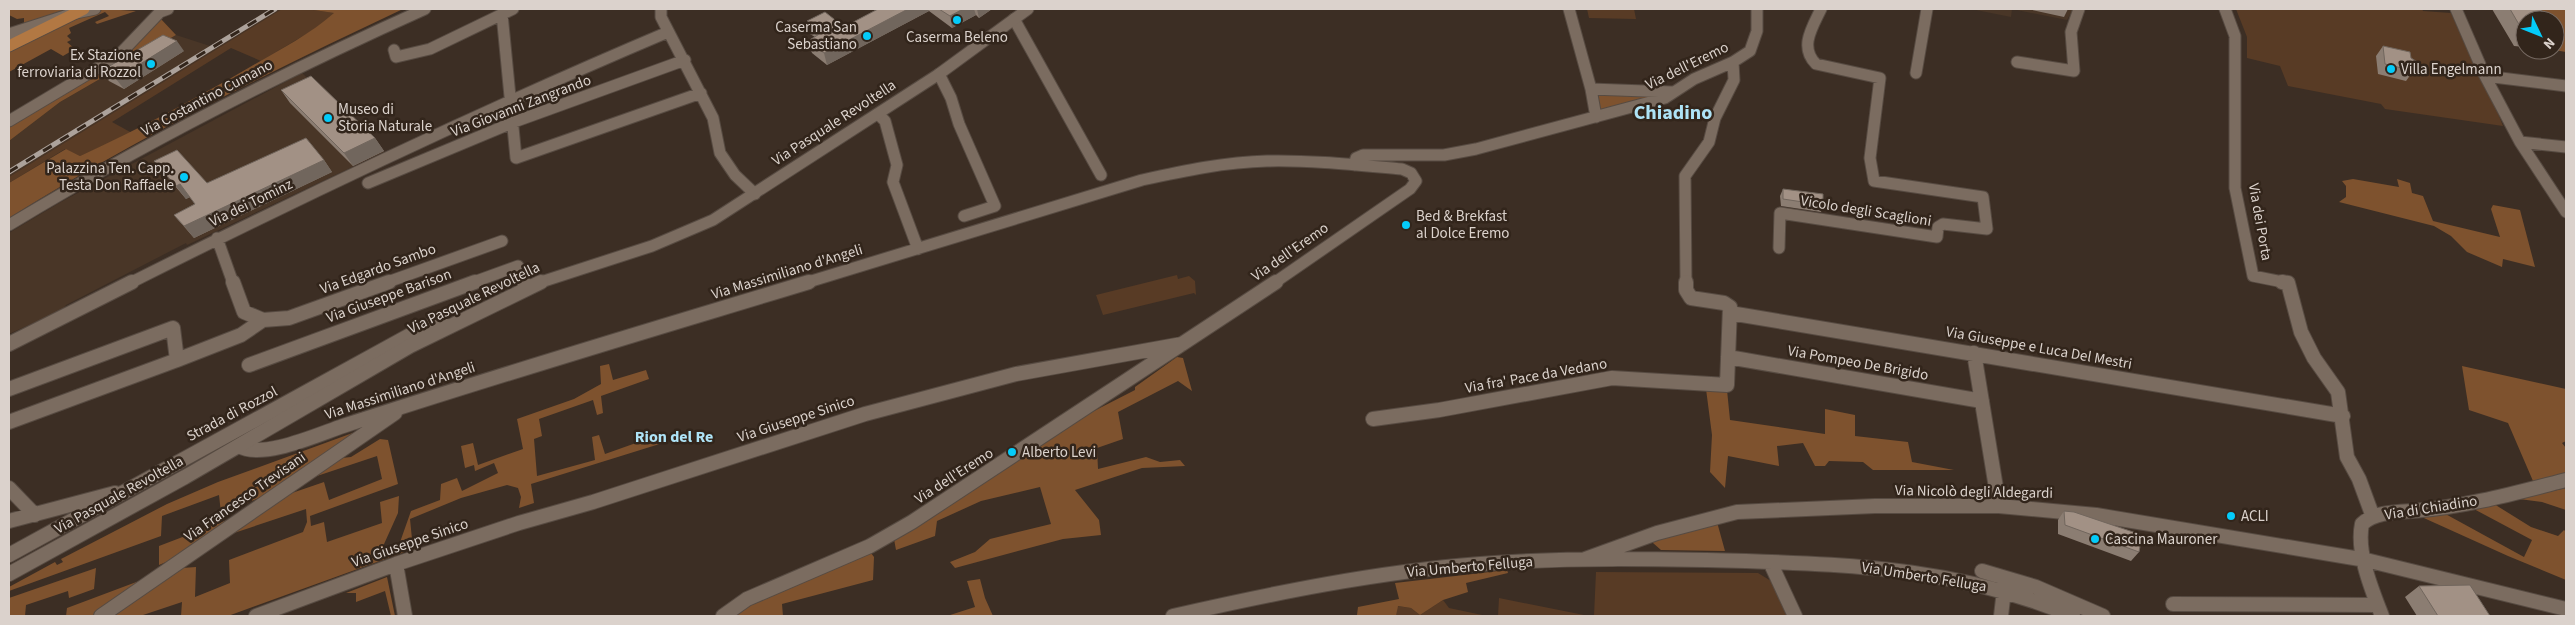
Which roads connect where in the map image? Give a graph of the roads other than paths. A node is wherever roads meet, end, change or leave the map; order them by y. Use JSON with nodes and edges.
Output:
{"nodes":[{"id":1,"x":95,"y":9,"type":"edge"},
{"id":2,"x":168,"y":9,"type":"edge"},
{"id":3,"x":425,"y":9,"type":"edge"},
{"id":4,"x":513,"y":9,"type":"edge"},
{"id":5,"x":661,"y":9,"type":"edge"},
{"id":6,"x":1028,"y":9,"type":"edge"},
{"id":7,"x":1569,"y":9,"type":"edge"},
{"id":8,"x":1757,"y":9,"type":"edge"},
{"id":9,"x":1821,"y":9,"type":"edge"},
{"id":10,"x":1927,"y":9,"type":"edge"},
{"id":11,"x":2079,"y":9,"type":"edge"},
{"id":12,"x":2225,"y":9,"type":"edge"},
{"id":13,"x":2456,"y":9,"type":"edge"},
{"id":14,"x":80,"y":11,"type":"edge"},
{"id":15,"x":502,"y":14,"type":"junction"},
{"id":16,"x":1014,"y":19,"type":"junction"},
{"id":17,"x":668,"y":32,"type":"junction"},
{"id":18,"x":9,"y":34,"type":"edge"},
{"id":19,"x":9,"y":46,"type":"edge"},
{"id":20,"x":394,"y":50,"type":"dead end"},
{"id":21,"x":686,"y":60,"type":"junction"},
{"id":22,"x":1733,"y":62,"type":"junction"},
{"id":23,"x":2017,"y":62,"type":"dead end"},
{"id":24,"x":1916,"y":73,"type":"dead end"},
{"id":25,"x":940,"y":74,"type":"junction"},
{"id":26,"x":2485,"y":76,"type":"junction"},
{"id":27,"x":2566,"y":86,"type":"edge"},
{"id":28,"x":1591,"y":89,"type":"junction"},
{"id":29,"x":702,"y":92,"type":"junction"},
{"id":30,"x":1677,"y":92,"type":"junction"},
{"id":31,"x":511,"y":102,"type":"junction"},
{"id":32,"x":878,"y":114,"type":"junction"},
{"id":33,"x":1596,"y":118,"type":"junction"},
{"id":34,"x":9,"y":122,"type":"edge"},
{"id":35,"x":514,"y":122,"type":"junction"},
{"id":36,"x":2520,"y":142,"type":"junction"},
{"id":37,"x":2566,"y":147,"type":"edge"},
{"id":38,"x":1355,"y":165,"type":"junction"},
{"id":39,"x":1101,"y":174,"type":"dead end"},
{"id":40,"x":368,"y":183,"type":"dead end"},
{"id":41,"x":755,"y":194,"type":"junction"},
{"id":42,"x":2566,"y":212,"type":"edge"},
{"id":43,"x":964,"y":216,"type":"dead end"},
{"id":44,"x":9,"y":225,"type":"edge"},
{"id":45,"x":216,"y":238,"type":"junction"},
{"id":46,"x":502,"y":241,"type":"dead end"},
{"id":47,"x":1779,"y":248,"type":"dead end"},
{"id":48,"x":918,"y":249,"type":"junction"},
{"id":49,"x":526,"y":288,"type":"junction"},
{"id":50,"x":1730,"y":312,"type":"junction"},
{"id":51,"x":263,"y":320,"type":"junction"},
{"id":52,"x":447,"y":326,"type":"junction"},
{"id":53,"x":9,"y":344,"type":"edge"},
{"id":54,"x":1184,"y":344,"type":"junction"},
{"id":55,"x":1974,"y":353,"type":"junction"},
{"id":56,"x":1728,"y":357,"type":"junction"},
{"id":57,"x":177,"y":360,"type":"junction"},
{"id":58,"x":249,"y":365,"type":"dead end"},
{"id":59,"x":9,"y":389,"type":"edge"},
{"id":60,"x":1982,"y":401,"type":"junction"},
{"id":61,"x":407,"y":405,"type":"junction"},
{"id":62,"x":2343,"y":416,"type":"junction"},
{"id":63,"x":1373,"y":419,"type":"dead end"},
{"id":64,"x":9,"y":422,"type":"edge"},
{"id":65,"x":239,"y":446,"type":"junction"},
{"id":66,"x":2566,"y":480,"type":"edge"},
{"id":67,"x":9,"y":488,"type":"edge"},
{"id":68,"x":127,"y":490,"type":"junction"},
{"id":69,"x":1998,"y":506,"type":"junction"},
{"id":70,"x":35,"y":515,"type":"junction"},
{"id":71,"x":2373,"y":517,"type":"junction"},
{"id":72,"x":9,"y":521,"type":"edge"},
{"id":73,"x":9,"y":555,"type":"edge"},
{"id":74,"x":1585,"y":559,"type":"junction"},
{"id":75,"x":2366,"y":560,"type":"junction"},
{"id":76,"x":1770,"y":562,"type":"junction"},
{"id":77,"x":396,"y":564,"type":"junction"},
{"id":78,"x":1982,"y":571,"type":"dead end"},
{"id":79,"x":9,"y":574,"type":"edge"},
{"id":80,"x":2464,"y":584,"type":"junction"},
{"id":81,"x":2004,"y":590,"type":"junction"},
{"id":82,"x":2473,"y":603,"type":"edge"},
{"id":83,"x":2173,"y":604,"type":"dead end"},
{"id":84,"x":2566,"y":609,"type":"edge"},
{"id":85,"x":2380,"y":611,"type":"edge"},
{"id":86,"x":101,"y":616,"type":"edge"},
{"id":87,"x":256,"y":616,"type":"edge"},
{"id":88,"x":405,"y":616,"type":"edge"},
{"id":89,"x":723,"y":616,"type":"edge"},
{"id":90,"x":1173,"y":616,"type":"edge"},
{"id":91,"x":1795,"y":616,"type":"edge"},
{"id":92,"x":2001,"y":616,"type":"edge"},
{"id":93,"x":2073,"y":616,"type":"edge"},
{"id":94,"x":2103,"y":616,"type":"edge"}],
"edges":[{"from":1,"to":14,"type":"street"},
{"from":2,"to":34,"type":"street"},
{"from":3,"to":44,"type":"street","name":"Via Costantino Cumano"},
{"from":4,"to":15,"type":"street"},
{"from":5,"to":17,"type":"street"},
{"from":6,"to":16,"type":"street","name":"Via Pasquale Revoltella"},
{"from":7,"to":28,"type":"street"},
{"from":8,"to":22,"type":"street","name":"Via dell'Eremo"},
{"from":9,"to":47,"type":"street","name":"Vicolo degli Scaglioni"},
{"from":10,"to":24,"type":"street"},
{"from":11,"to":23,"type":"street"},
{"from":12,"to":62,"type":"street","name":"Via dei Porta"},
{"from":13,"to":26,"type":"street"},
{"from":14,"to":18,"type":"street"},
{"from":14,"to":19,"type":"main road"},
{"from":15,"to":20,"type":"street"},
{"from":15,"to":31,"type":"street"},
{"from":16,"to":25,"type":"street","name":"Via Pasquale Revoltella"},
{"from":16,"to":39,"type":"street"},
{"from":17,"to":21,"type":"street"},
{"from":17,"to":31,"type":"street","name":"Via dei Tominz"},
{"from":21,"to":29,"type":"street"},
{"from":21,"to":35,"type":"street","name":"Via Giovanni Zangrando"},
{"from":22,"to":30,"type":"street","name":"Via dell'Eremo"},
{"from":22,"to":50,"type":"street"},
{"from":25,"to":32,"type":"street","name":"Via Pasquale Revoltella"},
{"from":25,"to":43,"type":"street"},
{"from":26,"to":27,"type":"street"},
{"from":26,"to":36,"type":"street"},
{"from":28,"to":30,"type":"street"},
{"from":28,"to":33,"type":"street"},
{"from":29,"to":35,"type":"street"},
{"from":29,"to":41,"type":"street"},
{"from":30,"to":33,"type":"street","name":"Via dell'Eremo"},
{"from":31,"to":35,"type":"street"},
{"from":31,"to":45,"type":"street","name":"Via dei Tominz"},
{"from":32,"to":41,"type":"street","name":"Via Pasquale Revoltella"},
{"from":32,"to":48,"type":"street"},
{"from":33,"to":38,"type":"street","name":"Via dell'Eremo"},
{"from":35,"to":40,"type":"street","name":"Via Giovanni Zangrando"},
{"from":36,"to":37,"type":"street"},
{"from":36,"to":42,"type":"street"},
{"from":38,"to":48,"type":"street","name":"Via Massimiliano d'Angeli"},
{"from":38,"to":54,"type":"street","name":"Via dell'Eremo"},
{"from":41,"to":49,"type":"street","name":"Via Pasquale Revoltella"},
{"from":45,"to":51,"type":"street"},
{"from":45,"to":53,"type":"street","name":"Via dei Tominz"},
{"from":46,"to":51,"type":"street","name":"Via Edgardo Sambo"},
{"from":48,"to":61,"type":"street","name":"Via Massimiliano d'Angeli"},
{"from":49,"to":52,"type":"street","name":"Via Pasquale Revoltella"},
{"from":49,"to":58,"type":"street","name":"Via Giuseppe Barison"},
{"from":50,"to":55,"type":"street","name":"Via Giuseppe e Luca Del Mestri"},
{"from":50,"to":56,"type":"street","name":"Via fra' Pace da Vedano"},
{"from":51,"to":57,"type":"street","name":"Via Edgardo Sambo"},
{"from":52,"to":65,"type":"street","name":"Via Pasquale Revoltella"},
{"from":52,"to":68,"type":"street","name":"Strada di Rozzol"},
{"from":54,"to":77,"type":"street","name":"Via Giuseppe Sinico"},
{"from":54,"to":89,"type":"street","name":"Via dell'Eremo"},
{"from":55,"to":60,"type":"street"},
{"from":55,"to":62,"type":"street","name":"Via Giuseppe e Luca Del Mestri"},
{"from":56,"to":60,"type":"street","name":"Via Pompeo De Brigido"},
{"from":56,"to":63,"type":"street","name":"Via fra' Pace da Vedano"},
{"from":57,"to":59,"type":"street"},
{"from":57,"to":64,"type":"street","name":"Via Edgardo Sambo"},
{"from":60,"to":69,"type":"street"},
{"from":61,"to":65,"type":"street","name":"Via Massimiliano d'Angeli"},
{"from":61,"to":86,"type":"street","name":"Via Francesco Trevisani"},
{"from":62,"to":71,"type":"street","name":"Via dei Porta"},
{"from":65,"to":79,"type":"street","name":"Via Pasquale Revoltella"},
{"from":66,"to":71,"type":"street","name":"Via di Chiadino"},
{"from":67,"to":70,"type":"street"},
{"from":68,"to":70,"type":"street"},
{"from":68,"to":73,"type":"street","name":"Strada di Rozzol"},
{"from":69,"to":74,"type":"street","name":"Via Nicolò degli Aldegardi"},
{"from":69,"to":75,"type":"street","name":"Via Nicolò degli Aldegardi"},
{"from":70,"to":72,"type":"street"},
{"from":71,"to":75,"type":"street","name":"Via di Chiadino"},
{"from":74,"to":76,"type":"street","name":"Via Umberto Felluga"},
{"from":74,"to":90,"type":"street","name":"Via Umberto Felluga"},
{"from":75,"to":80,"type":"street","name":"Via Nicolò degli Aldegardi"},
{"from":75,"to":85,"type":"street","name":"Via di Chiadino"},
{"from":76,"to":81,"type":"street","name":"Via Umberto Felluga"},
{"from":76,"to":91,"type":"street"},
{"from":77,"to":87,"type":"street","name":"Via Giuseppe Sinico"},
{"from":77,"to":88,"type":"street"},
{"from":78,"to":94,"type":"street"},
{"from":80,"to":82,"type":"street"},
{"from":80,"to":84,"type":"street","name":"Via Nicolò degli Aldegardi"},
{"from":81,"to":92,"type":"street"},
{"from":81,"to":93,"type":"street","name":"Via Umberto Felluga"},
{"from":83,"to":85,"type":"street"}]}
